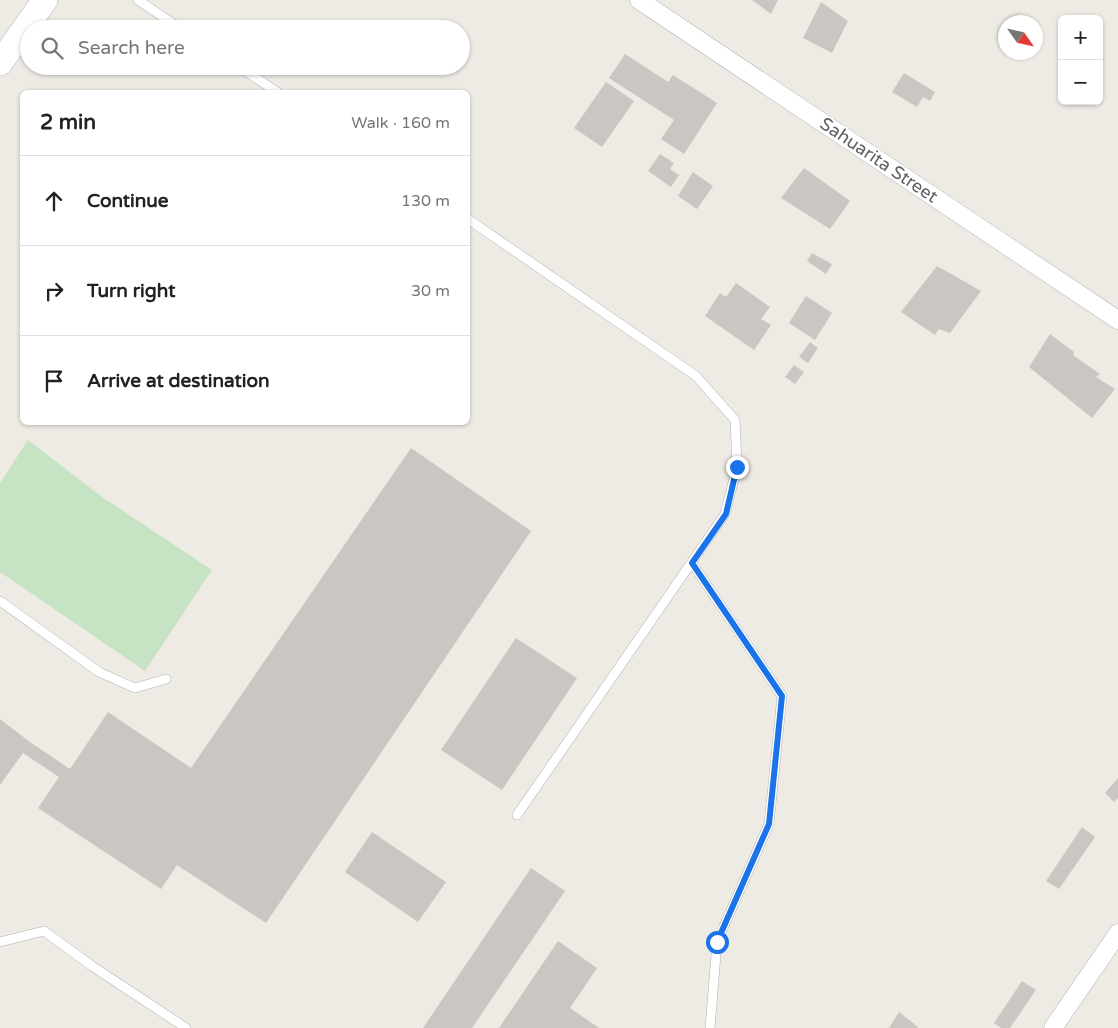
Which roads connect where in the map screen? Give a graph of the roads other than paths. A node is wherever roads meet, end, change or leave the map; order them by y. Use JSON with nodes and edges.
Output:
{"nodes":[{"id":1,"x":44,"y":0,"type":"edge"},
{"id":2,"x":138,"y":0,"type":"edge"},
{"id":3,"x":639,"y":0,"type":"edge"},
{"id":4,"x":30,"y":20,"type":"edge"},
{"id":5,"x":168,"y":20,"type":"edge"},
{"id":6,"x":20,"y":34,"type":"edge"},
{"id":7,"x":0,"y":63,"type":"edge"},
{"id":8,"x":252,"y":75,"type":"edge"},
{"id":9,"x":274,"y":90,"type":"edge"},
{"id":10,"x":470,"y":221,"type":"edge"},
{"id":11,"x":1118,"y":320,"type":"edge"},
{"id":12,"x":692,"y":563,"type":"junction"},
{"id":13,"x":0,"y":601,"type":"edge"},
{"id":14,"x":166,"y":679,"type":"dead end"},
{"id":15,"x":517,"y":815,"type":"dead end"},
{"id":16,"x":1118,"y":933,"type":"edge"},
{"id":17,"x":0,"y":942,"type":"edge"},
{"id":18,"x":186,"y":1028,"type":"edge"},
{"id":19,"x":710,"y":1028,"type":"edge"},
{"id":20,"x":1053,"y":1028,"type":"edge"}],
"edges":[{"from":1,"to":4,"type":"main road"},
{"from":2,"to":5,"type":"lane"},
{"from":3,"to":11,"type":"street","name":"Sahuarita Street"},
{"from":6,"to":7,"type":"main road"},
{"from":8,"to":9,"type":"lane"},
{"from":10,"to":12,"type":"lane"},
{"from":12,"to":15,"type":"lane"},
{"from":12,"to":19,"type":"lane"},
{"from":13,"to":14,"type":"lane"},
{"from":16,"to":20,"type":"street"},
{"from":17,"to":18,"type":"lane"}]}
